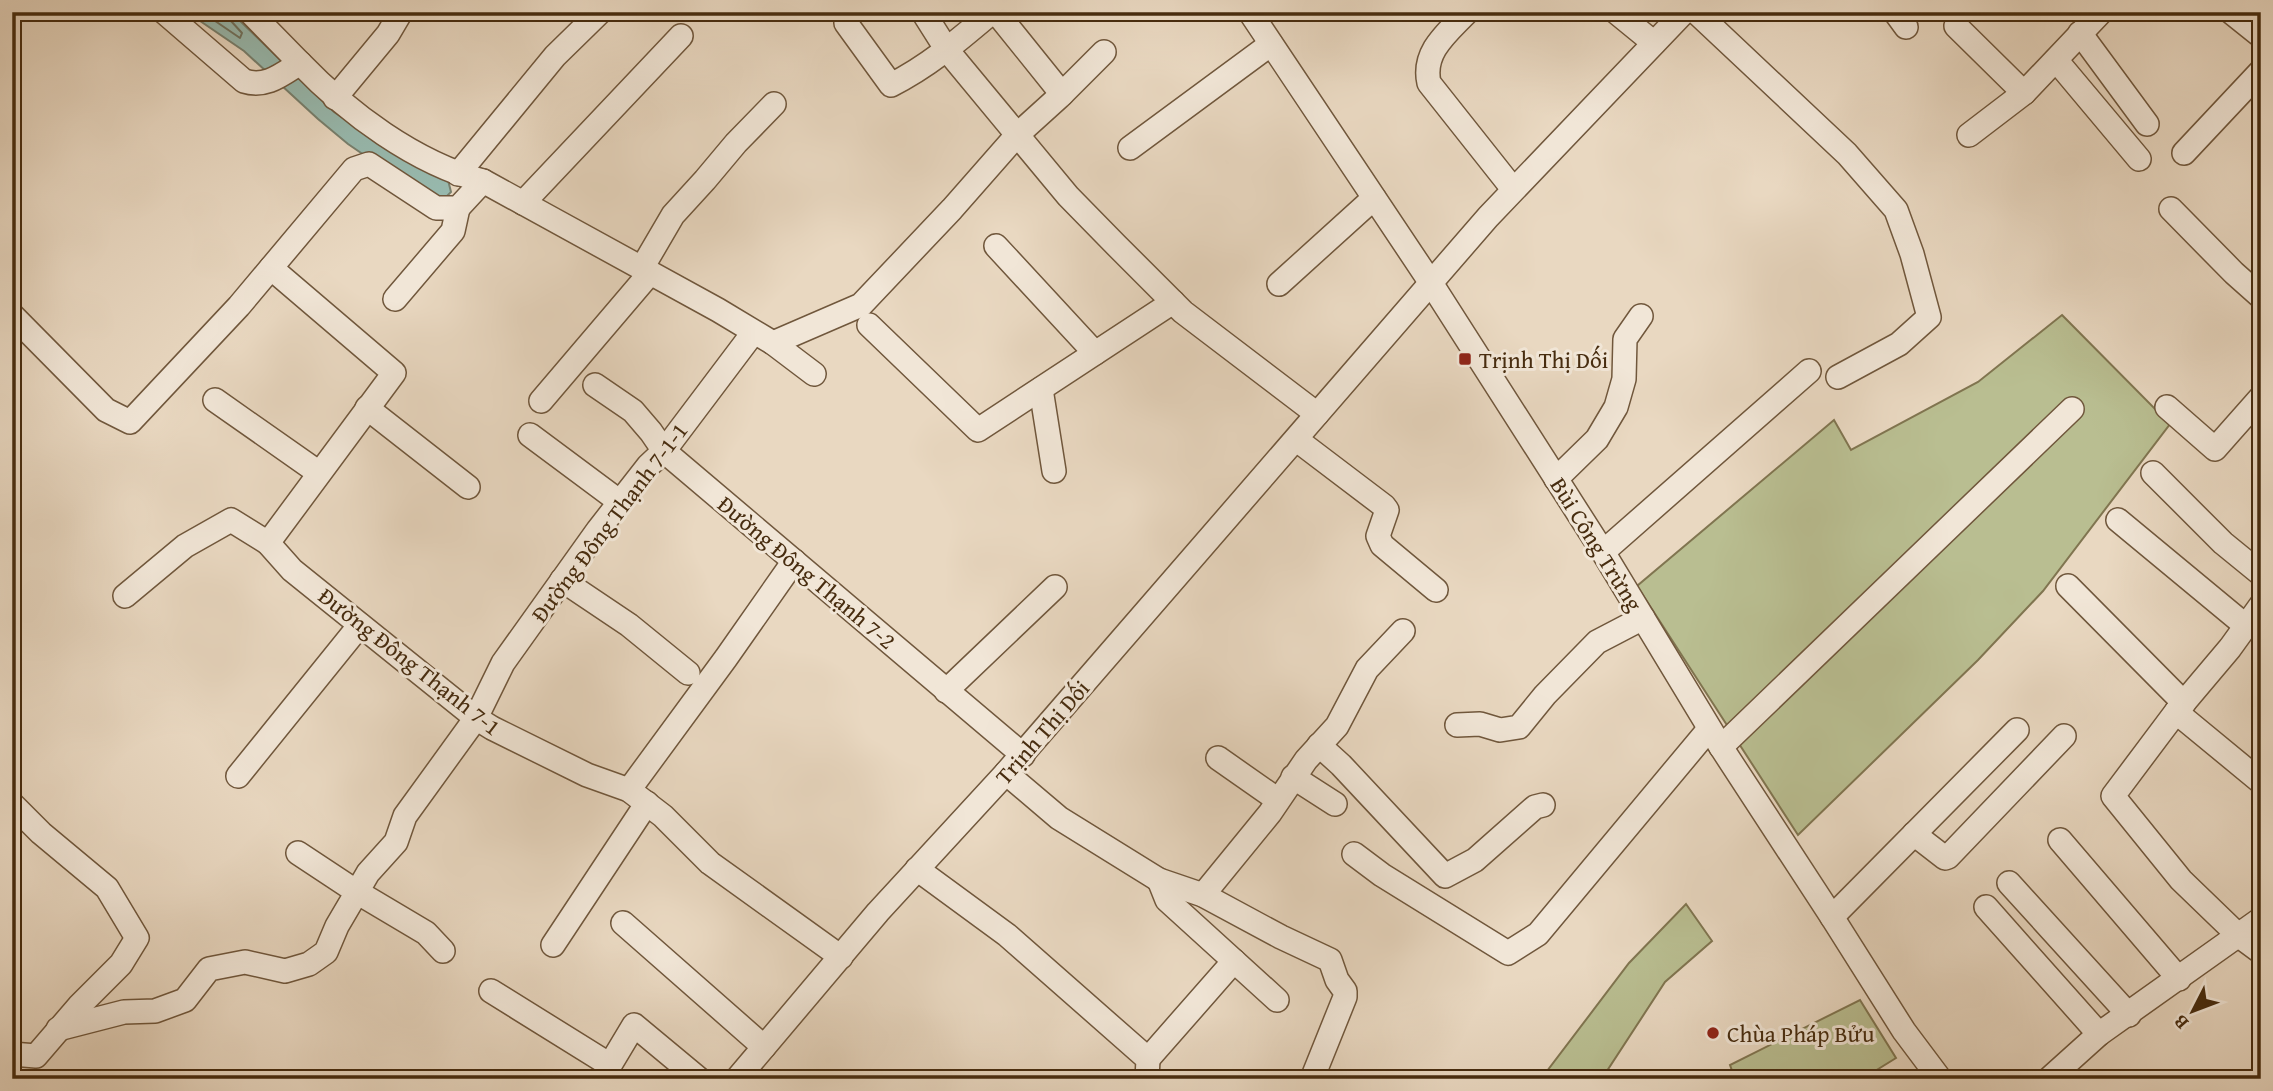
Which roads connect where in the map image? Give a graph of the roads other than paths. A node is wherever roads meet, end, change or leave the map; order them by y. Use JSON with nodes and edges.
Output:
{"nodes":[{"id":1,"x":164,"y":12,"type":"edge"},
{"id":2,"x":250,"y":12,"type":"edge"},
{"id":3,"x":401,"y":12,"type":"edge"},
{"id":4,"x":600,"y":12,"type":"edge"},
{"id":5,"x":923,"y":12,"type":"edge"},
{"id":6,"x":994,"y":12,"type":"edge"},
{"id":7,"x":1250,"y":12,"type":"edge"},
{"id":8,"x":1466,"y":12,"type":"edge"},
{"id":9,"x":1616,"y":12,"type":"edge"},
{"id":10,"x":1684,"y":12,"type":"edge"},
{"id":11,"x":1696,"y":12,"type":"edge"},
{"id":12,"x":2231,"y":12,"type":"edge"},
{"id":13,"x":2089,"y":20,"type":"edge"},
{"id":14,"x":846,"y":23,"type":"dead end"},
{"id":15,"x":1956,"y":26,"type":"dead end"},
{"id":16,"x":681,"y":36,"type":"dead end"},
{"id":17,"x":2261,"y":36,"type":"edge"},
{"id":18,"x":1654,"y":43,"type":"junction"},
{"id":19,"x":1271,"y":44,"type":"junction"},
{"id":20,"x":947,"y":50,"type":"junction"},
{"id":21,"x":1104,"y":52,"type":"dead end"},
{"id":22,"x":2056,"y":60,"type":"junction"},
{"id":23,"x":296,"y":66,"type":"junction"},
{"id":24,"x":2261,"y":71,"type":"edge"},
{"id":25,"x":2024,"y":93,"type":"junction"},
{"id":26,"x":1062,"y":94,"type":"junction"},
{"id":27,"x":335,"y":98,"type":"junction"},
{"id":28,"x":774,"y":104,"type":"dead end"},
{"id":29,"x":2147,"y":124,"type":"dead end"},
{"id":30,"x":1017,"y":135,"type":"junction"},
{"id":31,"x":1969,"y":135,"type":"dead end"},
{"id":32,"x":1130,"y":148,"type":"dead end"},
{"id":33,"x":2184,"y":153,"type":"dead end"},
{"id":34,"x":2139,"y":159,"type":"dead end"},
{"id":35,"x":458,"y":174,"type":"junction"},
{"id":36,"x":483,"y":181,"type":"junction"},
{"id":37,"x":1513,"y":189,"type":"junction"},
{"id":38,"x":1374,"y":198,"type":"junction"},
{"id":39,"x":523,"y":203,"type":"junction"},
{"id":40,"x":458,"y":208,"type":"junction"},
{"id":41,"x":2171,"y":209,"type":"dead end"},
{"id":42,"x":996,"y":246,"type":"dead end"},
{"id":43,"x":271,"y":268,"type":"junction"},
{"id":44,"x":646,"y":271,"type":"junction"},
{"id":45,"x":1431,"y":283,"type":"junction"},
{"id":46,"x":1279,"y":284,"type":"dead end"},
{"id":47,"x":2261,"y":297,"type":"edge"},
{"id":48,"x":395,"y":299,"type":"dead end"},
{"id":49,"x":1172,"y":302,"type":"junction"},
{"id":50,"x":12,"y":315,"type":"edge"},
{"id":51,"x":1641,"y":316,"type":"dead end"},
{"id":52,"x":869,"y":325,"type":"dead end"},
{"id":53,"x":763,"y":338,"type":"junction"},
{"id":54,"x":1095,"y":353,"type":"junction"},
{"id":55,"x":1809,"y":371,"type":"dead end"},
{"id":56,"x":814,"y":374,"type":"dead end"},
{"id":57,"x":1838,"y":377,"type":"dead end"},
{"id":58,"x":595,"y":385,"type":"dead end"},
{"id":59,"x":1041,"y":389,"type":"junction"},
{"id":60,"x":2261,"y":397,"type":"edge"},
{"id":61,"x":215,"y":400,"type":"dead end"},
{"id":62,"x":541,"y":401,"type":"dead end"},
{"id":63,"x":2167,"y":407,"type":"dead end"},
{"id":64,"x":367,"y":408,"type":"junction"},
{"id":65,"x":2071,"y":408,"type":"dead end"},
{"id":66,"x":1318,"y":414,"type":"junction"},
{"id":67,"x":530,"y":435,"type":"dead end"},
{"id":68,"x":1297,"y":440,"type":"junction"},
{"id":69,"x":664,"y":451,"type":"junction"},
{"id":70,"x":1054,"y":471,"type":"dead end"},
{"id":71,"x":319,"y":473,"type":"junction"},
{"id":72,"x":2153,"y":473,"type":"dead end"},
{"id":73,"x":1556,"y":479,"type":"junction"},
{"id":74,"x":468,"y":487,"type":"dead end"},
{"id":75,"x":620,"y":502,"type":"junction"},
{"id":76,"x":2118,"y":520,"type":"dead end"},
{"id":77,"x":268,"y":543,"type":"junction"},
{"id":78,"x":1603,"y":552,"type":"junction"},
{"id":79,"x":794,"y":561,"type":"junction"},
{"id":80,"x":2261,"y":574,"type":"edge"},
{"id":81,"x":562,"y":580,"type":"junction"},
{"id":82,"x":2068,"y":586,"type":"dead end"},
{"id":83,"x":1055,"y":587,"type":"dead end"},
{"id":84,"x":1436,"y":590,"type":"dead end"},
{"id":85,"x":125,"y":596,"type":"dead end"},
{"id":86,"x":2257,"y":612,"type":"edge"},
{"id":87,"x":1643,"y":618,"type":"junction"},
{"id":88,"x":360,"y":625,"type":"junction"},
{"id":89,"x":1403,"y":631,"type":"dead end"},
{"id":90,"x":688,"y":673,"type":"dead end"},
{"id":91,"x":946,"y":691,"type":"junction"},
{"id":92,"x":2180,"y":708,"type":"junction"},
{"id":93,"x":476,"y":718,"type":"junction"},
{"id":94,"x":1457,"y":725,"type":"dead end"},
{"id":95,"x":2017,"y":730,"type":"dead end"},
{"id":96,"x":2064,"y":736,"type":"dead end"},
{"id":97,"x":1715,"y":738,"type":"junction"},
{"id":98,"x":1319,"y":745,"type":"junction"},
{"id":99,"x":1023,"y":755,"type":"junction"},
{"id":100,"x":1217,"y":758,"type":"dead end"},
{"id":101,"x":1006,"y":774,"type":"junction"},
{"id":102,"x":238,"y":776,"type":"dead end"},
{"id":103,"x":1293,"y":777,"type":"junction"},
{"id":104,"x":2261,"y":782,"type":"edge"},
{"id":105,"x":638,"y":797,"type":"junction"},
{"id":106,"x":1278,"y":800,"type":"junction"},
{"id":107,"x":12,"y":804,"type":"edge"},
{"id":108,"x":1335,"y":804,"type":"dead end"},
{"id":109,"x":1544,"y":805,"type":"dead end"},
{"id":110,"x":1914,"y":834,"type":"junction"},
{"id":111,"x":2060,"y":840,"type":"dead end"},
{"id":112,"x":298,"y":853,"type":"dead end"},
{"id":113,"x":1354,"y":854,"type":"dead end"},
{"id":114,"x":918,"y":869,"type":"junction"},
{"id":115,"x":1159,"y":880,"type":"junction"},
{"id":116,"x":2009,"y":883,"type":"dead end"},
{"id":117,"x":357,"y":892,"type":"junction"},
{"id":118,"x":1203,"y":895,"type":"junction"},
{"id":119,"x":1986,"y":907,"type":"dead end"},
{"id":120,"x":1832,"y":917,"type":"junction"},
{"id":121,"x":2261,"y":919,"type":"edge"},
{"id":122,"x":624,"y":923,"type":"dead end"},
{"id":123,"x":2238,"y":934,"type":"junction"},
{"id":124,"x":553,"y":945,"type":"dead end"},
{"id":125,"x":443,"y":951,"type":"dead end"},
{"id":126,"x":2261,"y":952,"type":"edge"},
{"id":127,"x":841,"y":957,"type":"junction"},
{"id":128,"x":1234,"y":961,"type":"junction"},
{"id":129,"x":2179,"y":979,"type":"junction"},
{"id":130,"x":491,"y":992,"type":"dead end"},
{"id":131,"x":1277,"y":1000,"type":"dead end"},
{"id":132,"x":2129,"y":1015,"type":"junction"},
{"id":133,"x":58,"y":1029,"type":"junction"},
{"id":134,"x":2099,"y":1034,"type":"junction"},
{"id":135,"x":764,"y":1047,"type":"junction"},
{"id":136,"x":12,"y":1054,"type":"edge"},
{"id":137,"x":1147,"y":1069,"type":"edge"},
{"id":138,"x":699,"y":1079,"type":"edge"},
{"id":139,"x":737,"y":1079,"type":"edge"},
{"id":140,"x":1311,"y":1079,"type":"edge"},
{"id":141,"x":1940,"y":1079,"type":"edge"},
{"id":142,"x":2049,"y":1079,"type":"edge"}],
"edges":[{"from":1,"to":23,"type":"street"},
{"from":2,"to":23,"type":"street"},
{"from":3,"to":27,"type":"street"},
{"from":4,"to":35,"type":"street"},
{"from":5,"to":20,"type":"street"},
{"from":6,"to":20,"type":"street"},
{"from":6,"to":26,"type":"street"},
{"from":7,"to":19,"type":"street","name":"Bùi Công Trừng"},
{"from":8,"to":37,"type":"street"},
{"from":9,"to":18,"type":"street"},
{"from":10,"to":18,"type":"street","name":"Trịnh Thị Dối"},
{"from":11,"to":57,"type":"street"},
{"from":12,"to":17,"type":"street"},
{"from":13,"to":22,"type":"street"},
{"from":13,"to":29,"type":"street"},
{"from":14,"to":20,"type":"street"},
{"from":15,"to":25,"type":"street"},
{"from":16,"to":39,"type":"street"},
{"from":18,"to":37,"type":"street","name":"Trịnh Thị Dối"},
{"from":19,"to":32,"type":"street"},
{"from":19,"to":38,"type":"street","name":"Bùi Công Trừng"},
{"from":20,"to":30,"type":"street"},
{"from":21,"to":26,"type":"street"},
{"from":22,"to":25,"type":"street"},
{"from":22,"to":34,"type":"street"},
{"from":23,"to":27,"type":"street"},
{"from":24,"to":33,"type":"street"},
{"from":25,"to":31,"type":"street"},
{"from":26,"to":30,"type":"street"},
{"from":27,"to":35,"type":"street"},
{"from":28,"to":44,"type":"street"},
{"from":30,"to":49,"type":"street"},
{"from":30,"to":53,"type":"street"},
{"from":35,"to":36,"type":"street"},
{"from":36,"to":39,"type":"street"},
{"from":36,"to":40,"type":"street"},
{"from":37,"to":45,"type":"street","name":"Trịnh Thị Dối"},
{"from":38,"to":45,"type":"street","name":"Bùi Công Trừng"},
{"from":38,"to":46,"type":"street"},
{"from":39,"to":44,"type":"street"},
{"from":40,"to":43,"type":"street"},
{"from":40,"to":48,"type":"street"},
{"from":41,"to":47,"type":"street"},
{"from":42,"to":54,"type":"street"},
{"from":43,"to":50,"type":"street"},
{"from":43,"to":64,"type":"street"},
{"from":44,"to":53,"type":"street"},
{"from":44,"to":62,"type":"street"},
{"from":45,"to":66,"type":"street","name":"Trịnh Thị Dối"},
{"from":45,"to":73,"type":"street","name":"Bùi Công Trừng"},
{"from":49,"to":54,"type":"street"},
{"from":49,"to":66,"type":"street"},
{"from":51,"to":73,"type":"street"},
{"from":52,"to":59,"type":"street"},
{"from":53,"to":56,"type":"street"},
{"from":53,"to":69,"type":"street","name":"Đường Đông Thạnh 7-1-1"},
{"from":54,"to":59,"type":"street"},
{"from":55,"to":78,"type":"street"},
{"from":58,"to":69,"type":"street","name":"Đường Đông Thạnh 7-2"},
{"from":59,"to":70,"type":"street"},
{"from":60,"to":63,"type":"street"},
{"from":61,"to":71,"type":"street"},
{"from":64,"to":71,"type":"street"},
{"from":64,"to":74,"type":"street"},
{"from":65,"to":97,"type":"street"},
{"from":66,"to":68,"type":"street","name":"Trịnh Thị Dối"},
{"from":67,"to":75,"type":"street"},
{"from":68,"to":84,"type":"street"},
{"from":68,"to":99,"type":"street","name":"Trịnh Thị Dối"},
{"from":69,"to":75,"type":"street","name":"Đường Đông Thạnh 7-1-1"},
{"from":69,"to":79,"type":"street","name":"Đường Đông Thạnh 7-2"},
{"from":71,"to":77,"type":"street"},
{"from":72,"to":80,"type":"street"},
{"from":73,"to":78,"type":"street","name":"Bùi Công Trừng"},
{"from":75,"to":81,"type":"street","name":"Đường Đông Thạnh 7-1-1"},
{"from":76,"to":86,"type":"street"},
{"from":77,"to":85,"type":"street","name":"Đường Đông Thạnh 7-1"},
{"from":77,"to":88,"type":"street","name":"Đường Đông Thạnh 7-1"},
{"from":78,"to":87,"type":"street","name":"Bùi Công Trừng"},
{"from":79,"to":91,"type":"street","name":"Đường Đông Thạnh 7-2"},
{"from":79,"to":105,"type":"street"},
{"from":81,"to":90,"type":"street"},
{"from":81,"to":93,"type":"street","name":"Đường Đông Thạnh 7-1-1"},
{"from":82,"to":92,"type":"street"},
{"from":83,"to":91,"type":"street"},
{"from":86,"to":92,"type":"street"},
{"from":87,"to":94,"type":"street"},
{"from":87,"to":97,"type":"street","name":"Bùi Công Trừng"},
{"from":88,"to":93,"type":"street","name":"Đường Đông Thạnh 7-1"},
{"from":88,"to":102,"type":"street"},
{"from":89,"to":98,"type":"street"},
{"from":91,"to":99,"type":"street","name":"Đường Đông Thạnh 7-2"},
{"from":92,"to":104,"type":"street"},
{"from":92,"to":123,"type":"street"},
{"from":93,"to":105,"type":"street","name":"Đường Đông Thạnh 7-1"},
{"from":93,"to":117,"type":"street","name":"Đường Đông Thạnh 7-1-1"},
{"from":95,"to":110,"type":"street"},
{"from":96,"to":110,"type":"street"},
{"from":97,"to":113,"type":"street"},
{"from":97,"to":120,"type":"street","name":"Bùi Công Trừng"},
{"from":98,"to":103,"type":"street"},
{"from":98,"to":109,"type":"street"},
{"from":99,"to":101,"type":"street","name":"Trịnh Thị Dối"},
{"from":100,"to":106,"type":"street"},
{"from":101,"to":114,"type":"street","name":"Trịnh Thị Dối"},
{"from":101,"to":115,"type":"street"},
{"from":103,"to":106,"type":"street"},
{"from":103,"to":108,"type":"street"},
{"from":105,"to":124,"type":"street"},
{"from":105,"to":127,"type":"street","name":"Đường Đông Thạnh 7-1"},
{"from":106,"to":118,"type":"street"},
{"from":107,"to":133,"type":"street"},
{"from":110,"to":120,"type":"street"},
{"from":111,"to":129,"type":"street"},
{"from":112,"to":117,"type":"street"},
{"from":114,"to":127,"type":"street","name":"Trịnh Thị Dối"},
{"from":114,"to":137,"type":"street"},
{"from":115,"to":118,"type":"street"},
{"from":115,"to":128,"type":"street"},
{"from":116,"to":132,"type":"street"},
{"from":117,"to":125,"type":"street"},
{"from":117,"to":133,"type":"street","name":"Đường Đông Thạnh 7-1-1"},
{"from":118,"to":140,"type":"street"},
{"from":119,"to":134,"type":"street"},
{"from":120,"to":141,"type":"street","name":"Bùi Công Trừng"},
{"from":121,"to":123,"type":"street"},
{"from":122,"to":135,"type":"street"},
{"from":123,"to":126,"type":"street"},
{"from":123,"to":129,"type":"street"},
{"from":127,"to":135,"type":"street","name":"Trịnh Thị Dối"},
{"from":128,"to":131,"type":"street"},
{"from":128,"to":137,"type":"street"},
{"from":129,"to":132,"type":"street"},
{"from":130,"to":138,"type":"street"},
{"from":132,"to":134,"type":"street"},
{"from":133,"to":136,"type":"street"},
{"from":134,"to":142,"type":"street"},
{"from":135,"to":139,"type":"street","name":"Trịnh Thị Dối"}]}
